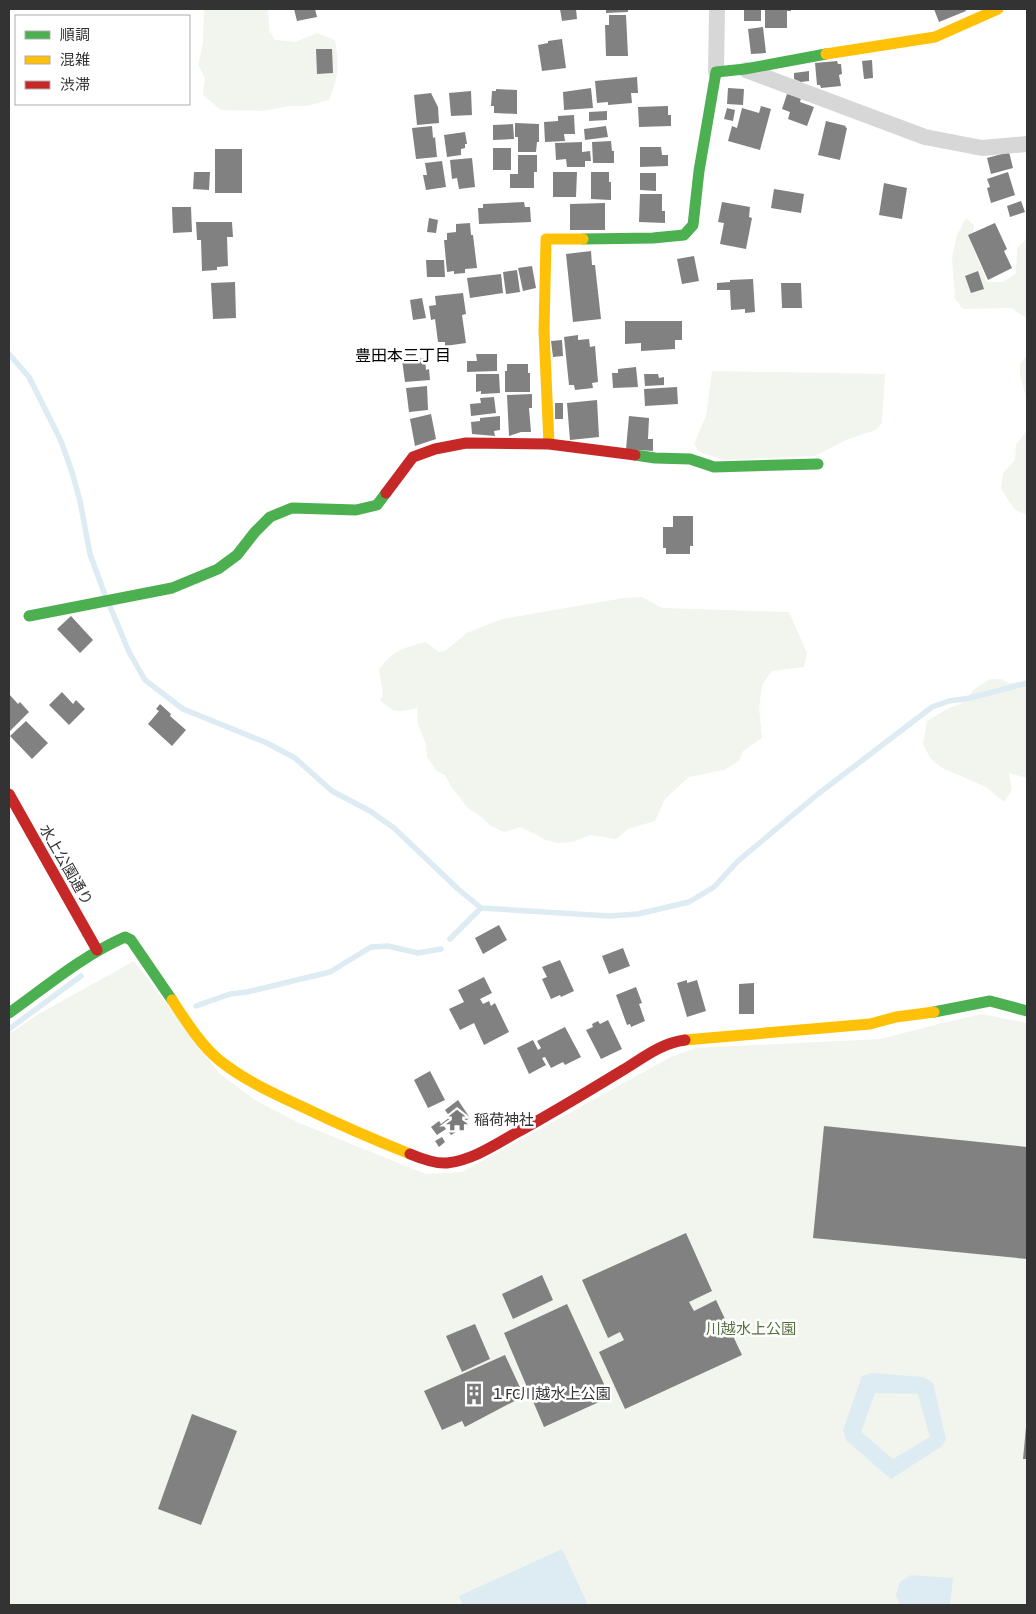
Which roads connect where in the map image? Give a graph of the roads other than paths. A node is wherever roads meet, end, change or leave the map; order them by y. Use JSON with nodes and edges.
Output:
{"nodes":[{"id":1,"x":717,"y":9,"type":"edge"},
{"id":2,"x":998,"y":9,"type":"edge"},
{"id":3,"x":745,"y":70,"type":"junction"},
{"id":4,"x":716,"y":72,"type":"junction"},
{"id":5,"x":1027,"y":144,"type":"edge"},
{"id":6,"x":548,"y":444,"type":"junction"},
{"id":7,"x":818,"y":464,"type":"dead end"},
{"id":8,"x":29,"y":616,"type":"dead end"},
{"id":9,"x":9,"y":794,"type":"edge"},
{"id":10,"x":97,"y":950,"type":"junction"},
{"id":11,"x":1027,"y":1011,"type":"edge"},
{"id":12,"x":9,"y":1013,"type":"edge"}],
"edges":[{"from":1,"to":4,"type":"street"},
{"from":2,"to":3,"type":"street"},
{"from":3,"to":4,"type":"street"},
{"from":3,"to":5,"type":"street"},
{"from":4,"to":6,"type":"street"},
{"from":6,"to":7,"type":"street"},
{"from":6,"to":8,"type":"street"},
{"from":9,"to":10,"type":"street","name":"水上公園通り"},
{"from":10,"to":11,"type":"street"},
{"from":10,"to":12,"type":"street"}]}
